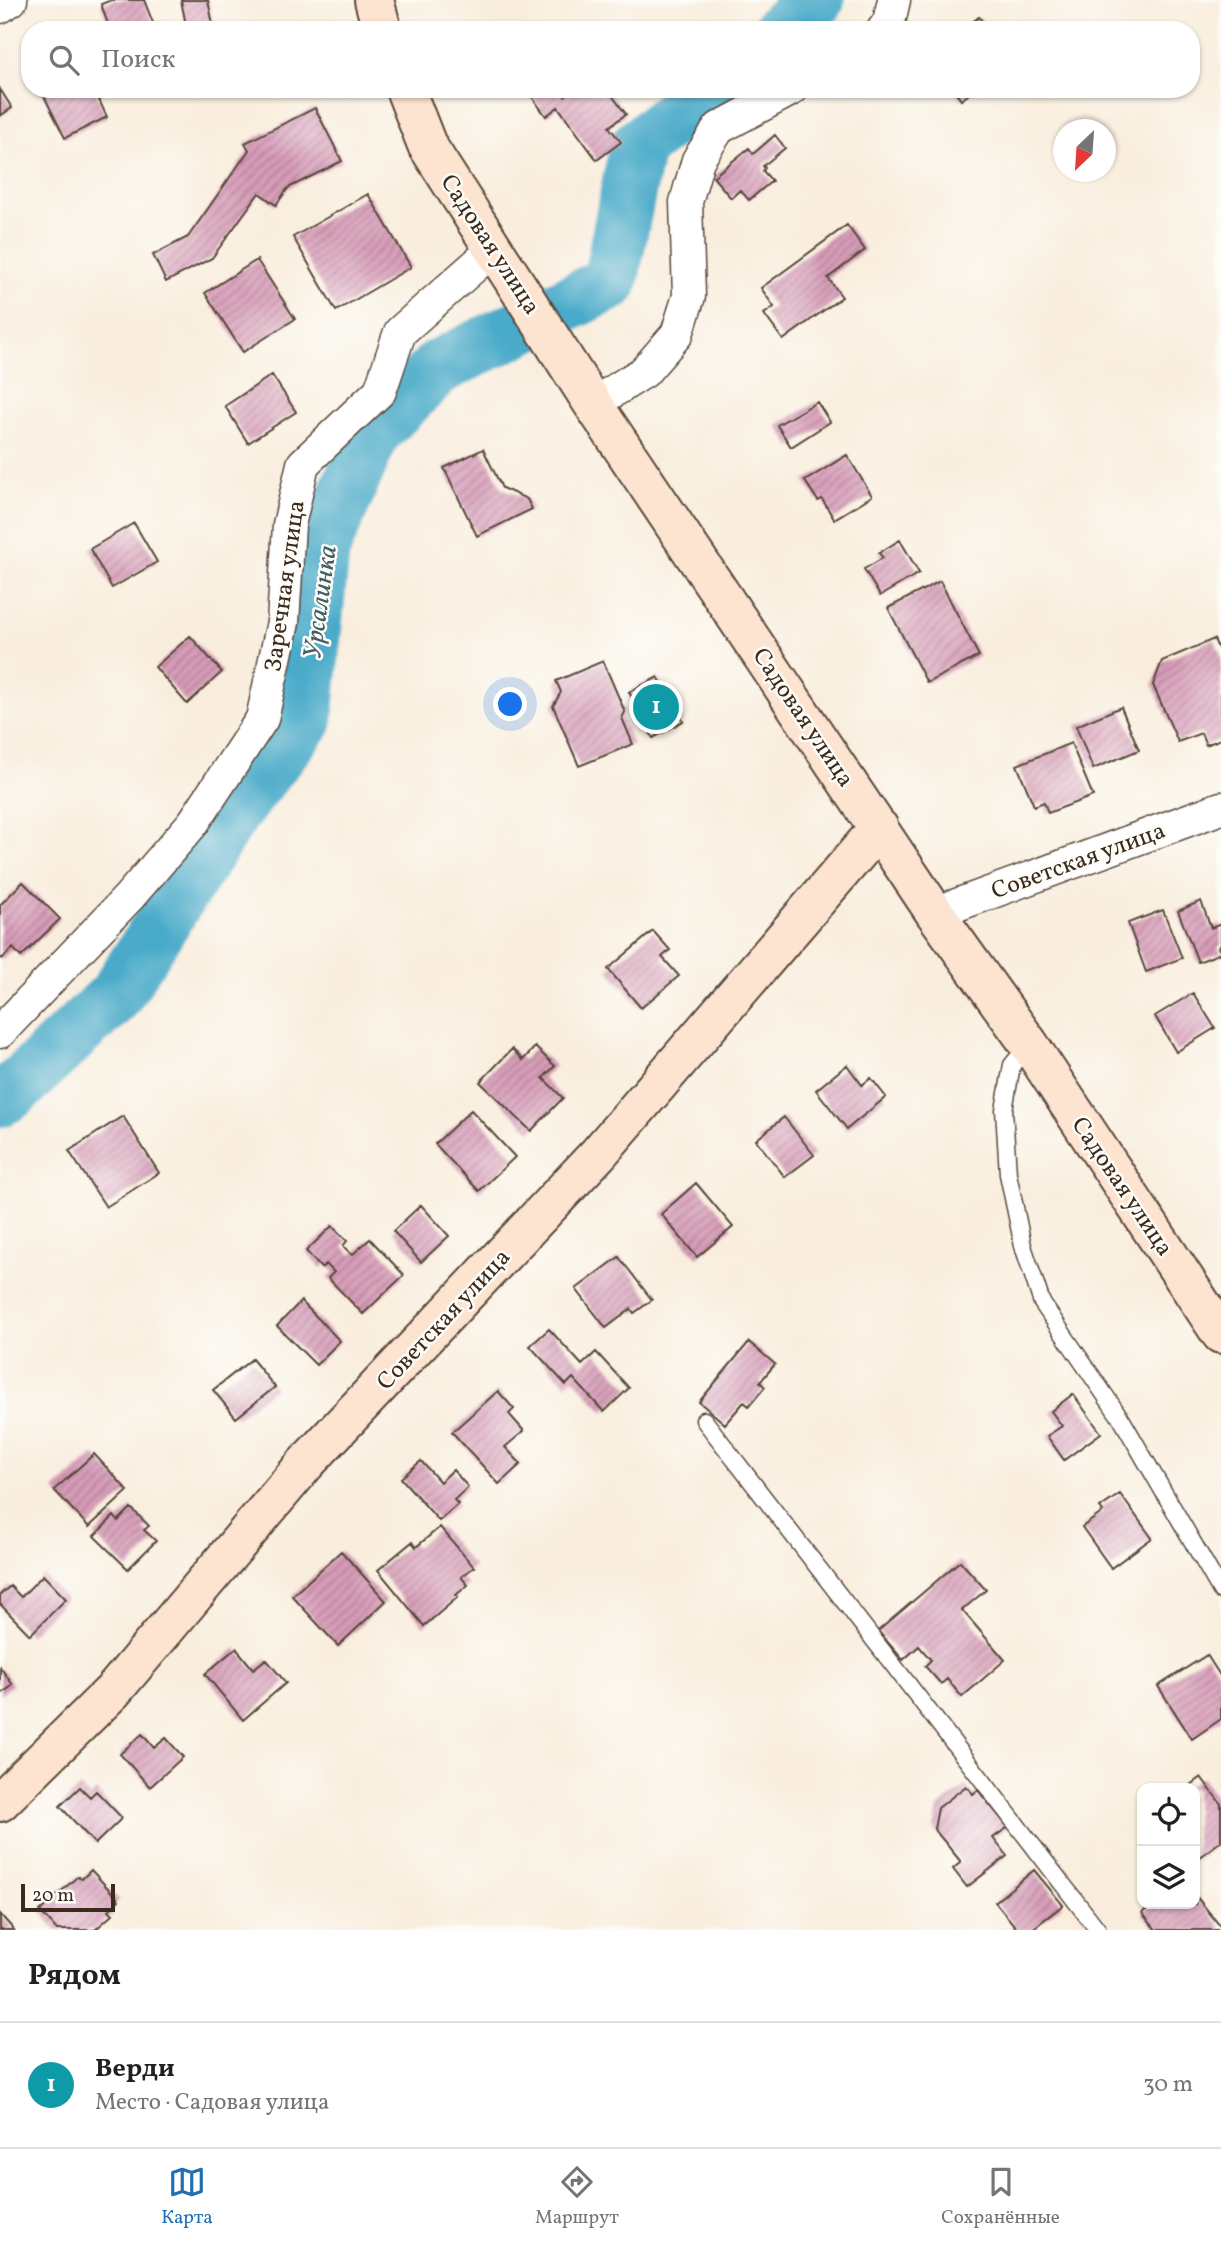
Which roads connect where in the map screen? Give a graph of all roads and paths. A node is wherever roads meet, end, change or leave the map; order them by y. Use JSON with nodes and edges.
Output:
{"nodes":[{"id":1,"x":10,"y":0,"type":"edge"},
{"id":2,"x":374,"y":0,"type":"edge"},
{"id":3,"x":894,"y":0,"type":"edge"},
{"id":4,"x":0,"y":7,"type":"edge"},
{"id":5,"x":380,"y":21,"type":"edge"},
{"id":6,"x":889,"y":21,"type":"edge"},
{"id":7,"x":408,"y":98,"type":"edge"},
{"id":8,"x":775,"y":98,"type":"edge"},
{"id":9,"x":495,"y":248,"type":"junction"},
{"id":10,"x":593,"y":404,"type":"junction"},
{"id":11,"x":1221,"y":808,"type":"edge"},
{"id":12,"x":879,"y":828,"type":"junction"},
{"id":13,"x":935,"y":913,"type":"junction"},
{"id":14,"x":0,"y":1032,"type":"edge"},
{"id":15,"x":1028,"y":1044,"type":"junction"},
{"id":16,"x":1221,"y":1334,"type":"edge"},
{"id":17,"x":704,"y":1420,"type":"dead end"},
{"id":18,"x":1221,"y":1591,"type":"edge"},
{"id":19,"x":0,"y":1802,"type":"edge"},
{"id":20,"x":1098,"y":1930,"type":"edge"}],
"edges":[{"from":1,"to":4,"type":"street"},
{"from":2,"to":5,"type":"street"},
{"from":3,"to":6,"type":"street"},
{"from":7,"to":9,"type":"street","name":"Садовая улица"},
{"from":8,"to":10,"type":"street"},
{"from":9,"to":10,"type":"street","name":"Садовая улица"},
{"from":9,"to":14,"type":"street","name":"Заречная улица"},
{"from":10,"to":12,"type":"street","name":"Садовая улица"},
{"from":11,"to":13,"type":"street","name":"Советская улица"},
{"from":12,"to":13,"type":"street","name":"Садовая улица"},
{"from":12,"to":19,"type":"street","name":"Советская улица"},
{"from":13,"to":15,"type":"street","name":"Садовая улица"},
{"from":15,"to":16,"type":"street","name":"Садовая улица"},
{"from":15,"to":18,"type":"lane"},
{"from":17,"to":20,"type":"lane"}]}
